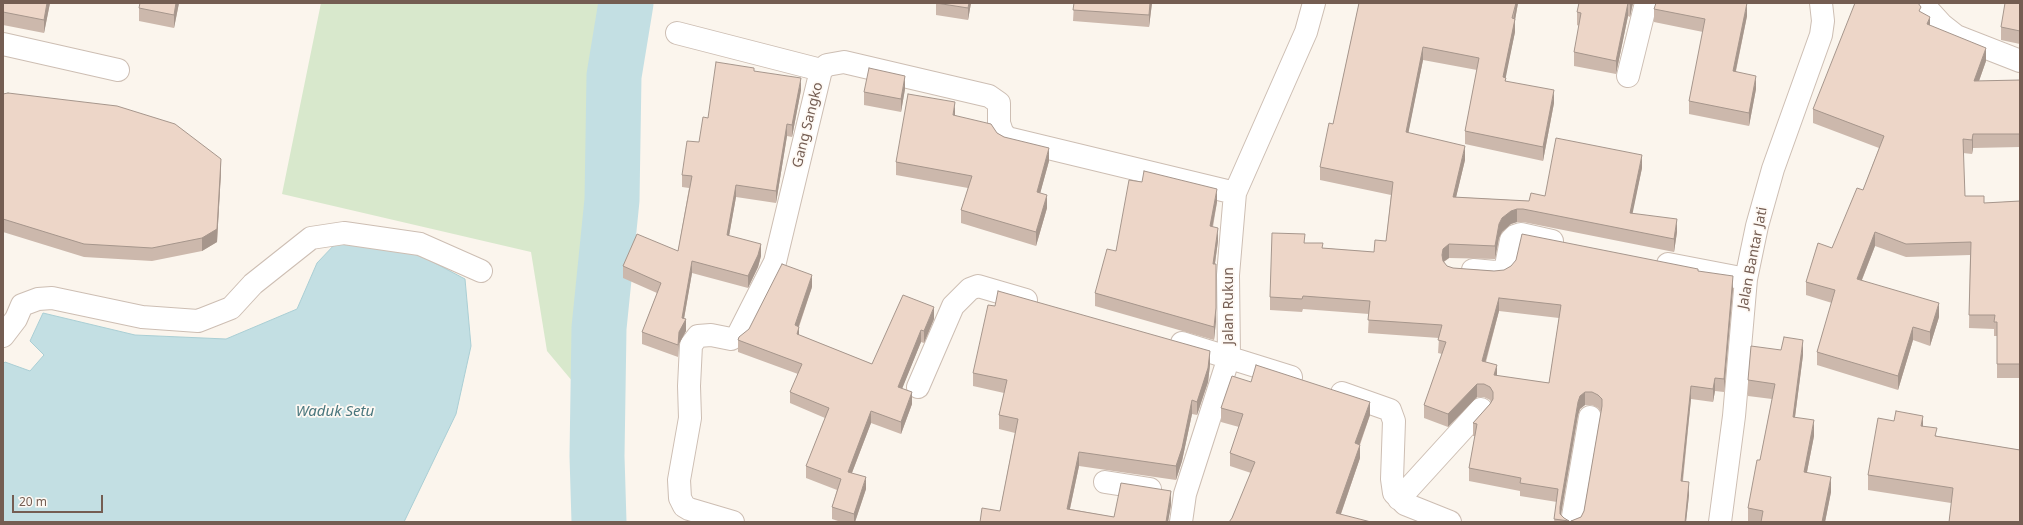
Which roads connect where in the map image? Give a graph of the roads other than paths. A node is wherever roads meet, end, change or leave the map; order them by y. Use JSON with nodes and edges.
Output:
{"nodes":[{"id":1,"x":1314,"y":3,"type":"edge"},
{"id":2,"x":1646,"y":3,"type":"edge"},
{"id":3,"x":1821,"y":3,"type":"edge"},
{"id":4,"x":1922,"y":3,"type":"edge"},
{"id":5,"x":677,"y":33,"type":"dead end"},
{"id":6,"x":3,"y":44,"type":"edge"},
{"id":7,"x":2020,"y":61,"type":"edge"},
{"id":8,"x":118,"y":70,"type":"dead end"},
{"id":9,"x":821,"y":70,"type":"junction"},
{"id":10,"x":1628,"y":76,"type":"dead end"},
{"id":11,"x":1236,"y":193,"type":"junction"},
{"id":12,"x":1575,"y":245,"type":"edge"},
{"id":13,"x":1645,"y":259,"type":"edge"},
{"id":14,"x":1454,"y":269,"type":"edge"},
{"id":15,"x":481,"y":271,"type":"dead end"},
{"id":16,"x":1746,"y":279,"type":"junction"},
{"id":17,"x":1047,"y":305,"type":"edge"},
{"id":18,"x":3,"y":336,"type":"edge"},
{"id":19,"x":1161,"y":337,"type":"edge"},
{"id":20,"x":1230,"y":357,"type":"junction"},
{"id":21,"x":918,"y":387,"type":"dead end"},
{"id":22,"x":1482,"y":409,"type":"dead end"},
{"id":23,"x":1590,"y":418,"type":"dead end"},
{"id":24,"x":1105,"y":482,"type":"dead end"},
{"id":25,"x":1185,"y":494,"type":"junction"},
{"id":26,"x":1399,"y":499,"type":"junction"},
{"id":27,"x":733,"y":522,"type":"edge"},
{"id":28,"x":1181,"y":522,"type":"edge"},
{"id":29,"x":1450,"y":522,"type":"edge"},
{"id":30,"x":1572,"y":522,"type":"edge"},
{"id":31,"x":1720,"y":522,"type":"edge"}],
"edges":[{"from":1,"to":11,"type":"street","name":"Jalan Rukun"},
{"from":2,"to":10,"type":"street"},
{"from":3,"to":16,"type":"street","name":"Jalan Bantar Jati"},
{"from":4,"to":7,"type":"street"},
{"from":5,"to":9,"type":"street"},
{"from":6,"to":8,"type":"street"},
{"from":9,"to":11,"type":"street","name":"Gang Sangko"},
{"from":9,"to":27,"type":"street","name":"Gang Sangko"},
{"from":11,"to":20,"type":"street","name":"Jalan Rukun"},
{"from":12,"to":14,"type":"street"},
{"from":13,"to":16,"type":"street"},
{"from":15,"to":18,"type":"street"},
{"from":16,"to":31,"type":"street","name":"Jalan Bantar Jati"},
{"from":17,"to":21,"type":"street"},
{"from":19,"to":20,"type":"street"},
{"from":20,"to":25,"type":"street"},
{"from":20,"to":26,"type":"street","name":"Jalan Rukun"},
{"from":22,"to":26,"type":"street"},
{"from":23,"to":30,"type":"street"},
{"from":24,"to":25,"type":"street"},
{"from":25,"to":28,"type":"street"},
{"from":26,"to":29,"type":"street"}]}
